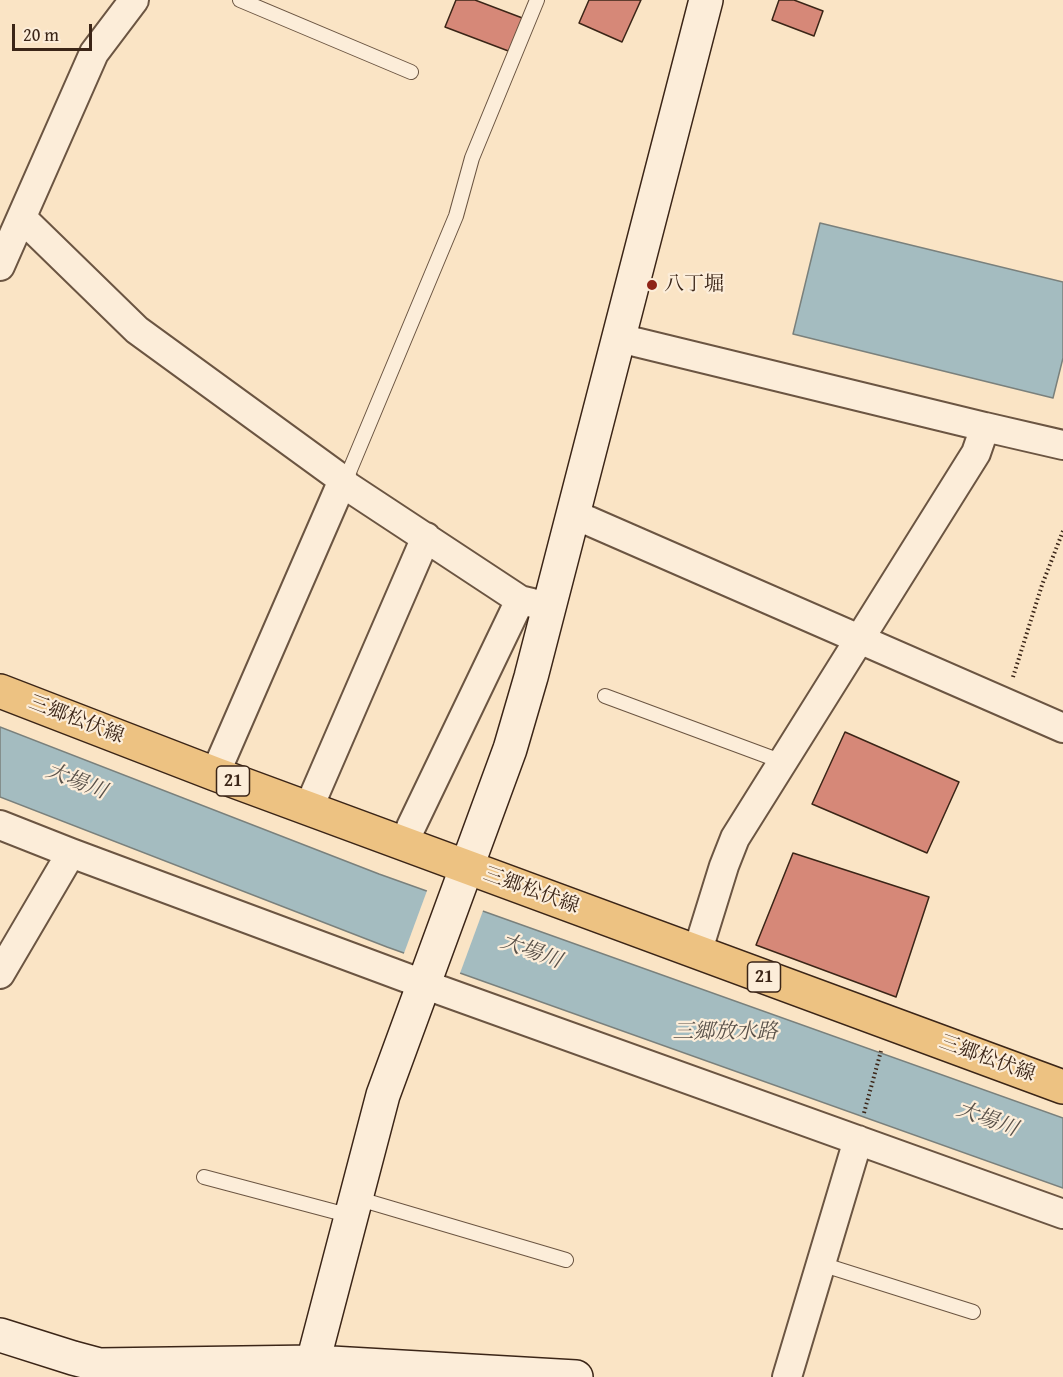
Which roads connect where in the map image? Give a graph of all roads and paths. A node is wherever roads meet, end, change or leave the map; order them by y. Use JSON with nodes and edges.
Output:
{"nodes":[{"id":1,"x":134,"y":0,"type":"edge"},
{"id":2,"x":240,"y":0,"type":"edge"},
{"id":3,"x":537,"y":0,"type":"edge"},
{"id":4,"x":706,"y":0,"type":"edge"},
{"id":5,"x":411,"y":72,"type":"dead end"},
{"id":6,"x":15,"y":211,"type":"edge"},
{"id":7,"x":0,"y":266,"type":"edge"},
{"id":8,"x":619,"y":338,"type":"junction"},
{"id":9,"x":985,"y":427,"type":"junction"},
{"id":10,"x":1063,"y":446,"type":"edge"},
{"id":11,"x":343,"y":482,"type":"junction"},
{"id":12,"x":573,"y":514,"type":"junction"},
{"id":13,"x":1063,"y":531,"type":"edge"},
{"id":14,"x":426,"y":537,"type":"junction"},
{"id":15,"x":534,"y":604,"type":"junction"},
{"id":16,"x":859,"y":640,"type":"junction"},
{"id":17,"x":1011,"y":685,"type":"dead end"},
{"id":18,"x":0,"y":691,"type":"edge"},
{"id":19,"x":605,"y":696,"type":"dead end"},
{"id":20,"x":1063,"y":728,"type":"edge"},
{"id":21,"x":783,"y":762,"type":"junction"},
{"id":22,"x":215,"y":774,"type":"junction"},
{"id":23,"x":309,"y":807,"type":"junction"},
{"id":24,"x":0,"y":825,"type":"edge"},
{"id":25,"x":411,"y":827,"type":"dead end"},
{"id":26,"x":71,"y":854,"type":"junction"},
{"id":27,"x":463,"y":877,"type":"junction"},
{"id":28,"x":697,"y":953,"type":"junction"},
{"id":29,"x":0,"y":974,"type":"edge"},
{"id":30,"x":426,"y":978,"type":"junction"},
{"id":31,"x":882,"y":1049,"type":"dead end"},
{"id":32,"x":1063,"y":1087,"type":"edge"},
{"id":33,"x":857,"y":1140,"type":"junction"},
{"id":34,"x":204,"y":1177,"type":"dead end"},
{"id":35,"x":353,"y":1207,"type":"junction"},
{"id":36,"x":1063,"y":1214,"type":"edge"},
{"id":37,"x":566,"y":1260,"type":"dead end"},
{"id":38,"x":821,"y":1264,"type":"junction"},
{"id":39,"x":973,"y":1312,"type":"dead end"},
{"id":40,"x":0,"y":1335,"type":"edge"},
{"id":41,"x":311,"y":1370,"type":"edge"},
{"id":42,"x":504,"y":1374,"type":"edge"},
{"id":43,"x":576,"y":1377,"type":"edge"},
{"id":44,"x":788,"y":1377,"type":"edge"}],
"edges":[{"from":1,"to":6,"type":"street"},
{"from":2,"to":5,"type":"lane"},
{"from":3,"to":11,"type":"lane"},
{"from":4,"to":8,"type":"street"},
{"from":6,"to":7,"type":"street"},
{"from":6,"to":11,"type":"street"},
{"from":8,"to":9,"type":"street"},
{"from":8,"to":12,"type":"street"},
{"from":9,"to":10,"type":"street"},
{"from":9,"to":16,"type":"street"},
{"from":11,"to":14,"type":"street"},
{"from":11,"to":22,"type":"street"},
{"from":12,"to":15,"type":"street"},
{"from":12,"to":16,"type":"street"},
{"from":13,"to":17,"type":"path"},
{"from":14,"to":15,"type":"street"},
{"from":14,"to":23,"type":"street"},
{"from":15,"to":25,"type":"street"},
{"from":15,"to":27,"type":"street"},
{"from":16,"to":20,"type":"street"},
{"from":16,"to":21,"type":"street"},
{"from":18,"to":22,"type":"main road","name":"三郷松伏線","number":"21"},
{"from":19,"to":21,"type":"lane"},
{"from":21,"to":28,"type":"street"},
{"from":22,"to":23,"type":"main road","name":"三郷松伏線","number":"21"},
{"from":23,"to":27,"type":"main road","name":"三郷松伏線","number":"21"},
{"from":24,"to":26,"type":"street"},
{"from":26,"to":29,"type":"street"},
{"from":26,"to":30,"type":"street"},
{"from":27,"to":28,"type":"main road","name":"三郷松伏線","number":"21"},
{"from":27,"to":30,"type":"street"},
{"from":28,"to":32,"type":"main road","name":"三郷松伏線","number":"21"},
{"from":30,"to":33,"type":"street"},
{"from":30,"to":35,"type":"street"},
{"from":31,"to":33,"type":"path"},
{"from":33,"to":36,"type":"street"},
{"from":33,"to":38,"type":"street"},
{"from":34,"to":35,"type":"lane"},
{"from":35,"to":37,"type":"lane"},
{"from":35,"to":41,"type":"street"},
{"from":38,"to":39,"type":"lane"},
{"from":38,"to":44,"type":"street"},
{"from":40,"to":41,"type":"street"},
{"from":41,"to":42,"type":"street"},
{"from":42,"to":43,"type":"street"}]}
